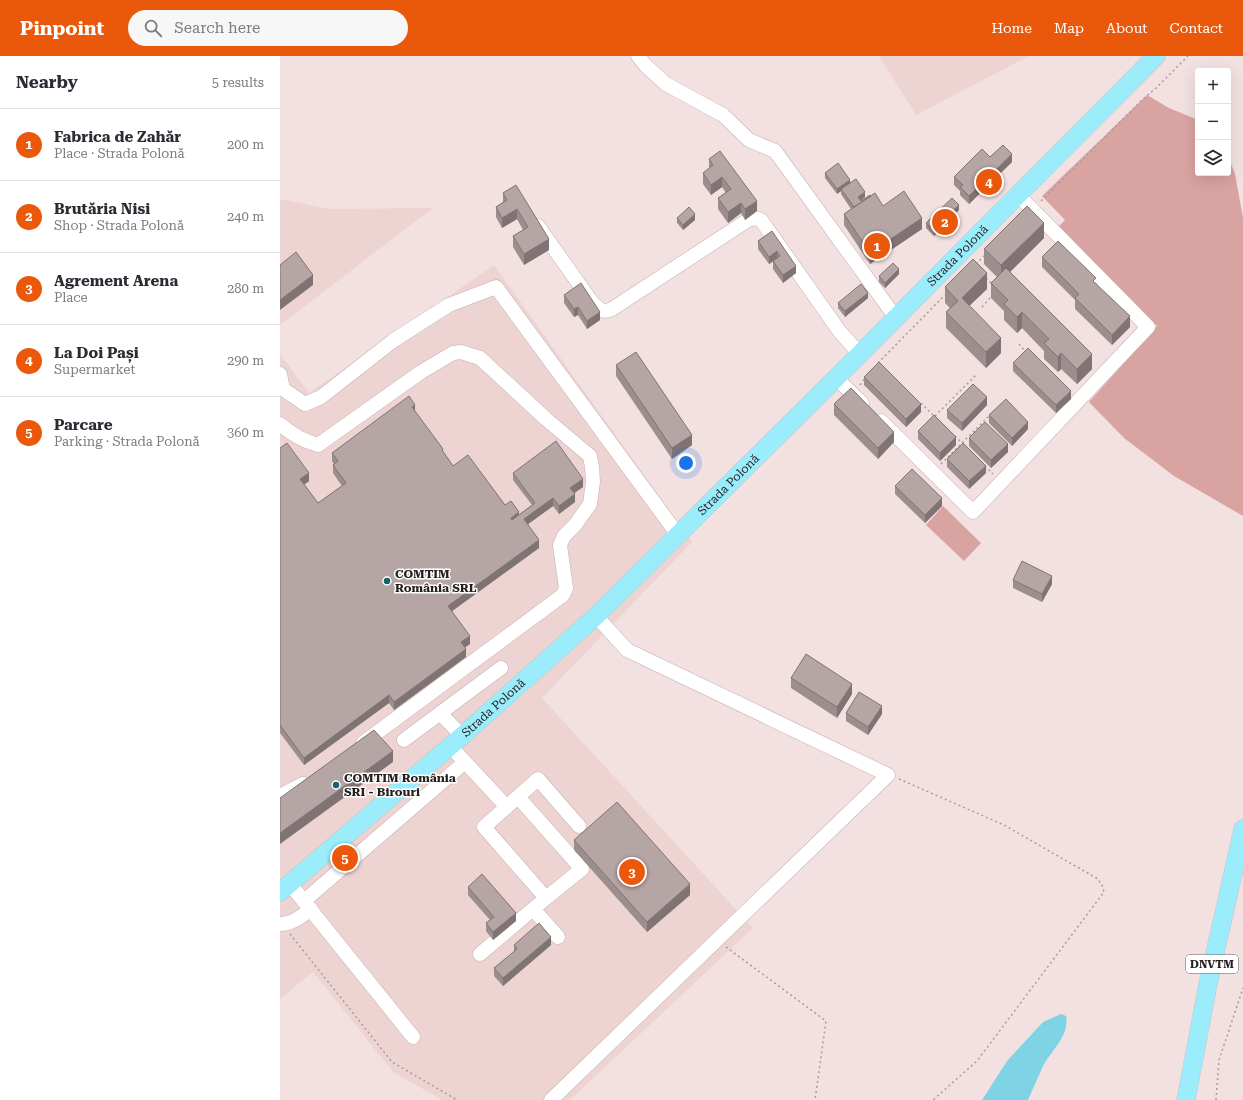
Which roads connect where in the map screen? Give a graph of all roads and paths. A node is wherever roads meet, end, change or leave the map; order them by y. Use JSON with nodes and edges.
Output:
{"nodes":[{"id":1,"x":638,"y":56,"type":"edge"},
{"id":2,"x":1156,"y":56,"type":"edge"},
{"id":3,"x":1188,"y":56,"type":"edge"},
{"id":4,"x":1018,"y":195,"type":"junction"},
{"id":5,"x":1032,"y":210,"type":"junction"},
{"id":6,"x":528,"y":213,"type":"edge"},
{"id":7,"x":990,"y":251,"type":"edge"},
{"id":8,"x":974,"y":266,"type":"edge"},
{"id":9,"x":984,"y":276,"type":"edge"},
{"id":10,"x":994,"y":285,"type":"edge"},
{"id":11,"x":946,"y":294,"type":"edge"},
{"id":12,"x":993,"y":295,"type":"edge"},
{"id":13,"x":982,"y":306,"type":"dead end"},
{"id":14,"x":896,"y":318,"type":"junction"},
{"id":15,"x":1019,"y":344,"type":"dead end"},
{"id":16,"x":860,"y":354,"type":"junction"},
{"id":17,"x":1030,"y":355,"type":"edge"},
{"id":18,"x":875,"y":367,"type":"edge"},
{"id":19,"x":280,"y":374,"type":"edge"},
{"id":20,"x":976,"y":375,"type":"dead end"},
{"id":21,"x":836,"y":378,"type":"junction"},
{"id":22,"x":866,"y":378,"type":"edge"},
{"id":23,"x":852,"y":394,"type":"junction"},
{"id":24,"x":921,"y":403,"type":"edge"},
{"id":25,"x":993,"y":412,"type":"edge"},
{"id":26,"x":935,"y":416,"type":"junction"},
{"id":27,"x":930,"y":421,"type":"edge"},
{"id":28,"x":280,"y":424,"type":"edge"},
{"id":29,"x":951,"y":432,"type":"edge"},
{"id":30,"x":962,"y":443,"type":"junction"},
{"id":31,"x":967,"y":448,"type":"edge"},
{"id":32,"x":983,"y":464,"type":"edge"},
{"id":33,"x":933,"y":472,"type":"junction"},
{"id":34,"x":993,"y":474,"type":"dead end"},
{"id":35,"x":678,"y":535,"type":"junction"},
{"id":36,"x":596,"y":616,"type":"junction"},
{"id":37,"x":501,"y":668,"type":"dead end"},
{"id":38,"x":440,"y":713,"type":"junction"},
{"id":39,"x":404,"y":740,"type":"dead end"},
{"id":40,"x":456,"y":741,"type":"junction"},
{"id":41,"x":350,"y":753,"type":"edge"},
{"id":42,"x":465,"y":762,"type":"junction"},
{"id":43,"x":888,"y":775,"type":"junction"},
{"id":44,"x":318,"y":776,"type":"edge"},
{"id":45,"x":280,"y":796,"type":"edge"},
{"id":46,"x":518,"y":797,"type":"junction"},
{"id":47,"x":507,"y":807,"type":"junction"},
{"id":48,"x":579,"y":826,"type":"dead end"},
{"id":49,"x":1243,"y":829,"type":"edge"},
{"id":50,"x":283,"y":889,"type":"edge"},
{"id":51,"x":546,"y":898,"type":"junction"},
{"id":52,"x":307,"y":905,"type":"junction"},
{"id":53,"x":533,"y":909,"type":"junction"},
{"id":54,"x":281,"y":925,"type":"edge"},
{"id":55,"x":558,"y":937,"type":"dead end"},
{"id":56,"x":716,"y":940,"type":"junction"},
{"id":57,"x":480,"y":954,"type":"dead end"},
{"id":58,"x":1243,"y":988,"type":"edge"},
{"id":59,"x":413,"y":1036,"type":"dead end"},
{"id":60,"x":457,"y":1100,"type":"edge"},
{"id":61,"x":551,"y":1100,"type":"edge"},
{"id":62,"x":815,"y":1100,"type":"edge"},
{"id":63,"x":933,"y":1100,"type":"edge"},
{"id":64,"x":1186,"y":1100,"type":"edge"},
{"id":65,"x":1216,"y":1100,"type":"edge"}],
"edges":[{"from":1,"to":14,"type":"lane"},
{"from":2,"to":4,"type":"main road","name":"Strada Polonă"},
{"from":3,"to":5,"type":"path"},
{"from":4,"to":5,"type":"lane"},
{"from":4,"to":14,"type":"main road","name":"Strada Polonă"},
{"from":5,"to":33,"type":"lane"},
{"from":6,"to":16,"type":"lane"},
{"from":7,"to":8,"type":"path","name":"Strada Polonă"},
{"from":9,"to":10,"type":"path"},
{"from":11,"to":18,"type":"path","name":"Strada Polonă"},
{"from":12,"to":13,"type":"path"},
{"from":14,"to":16,"type":"main road","name":"Strada Polonă"},
{"from":15,"to":17,"type":"path"},
{"from":16,"to":21,"type":"main road","name":"Strada Polonă"},
{"from":19,"to":35,"type":"lane"},
{"from":20,"to":26,"type":"path"},
{"from":21,"to":23,"type":"lane"},
{"from":21,"to":35,"type":"main road","name":"Strada Polonă"},
{"from":22,"to":23,"type":"path"},
{"from":23,"to":33,"type":"lane"},
{"from":24,"to":26,"type":"path"},
{"from":25,"to":30,"type":"path"},
{"from":26,"to":27,"type":"path"},
{"from":28,"to":41,"type":"lane"},
{"from":29,"to":30,"type":"path"},
{"from":30,"to":31,"type":"path"},
{"from":30,"to":33,"type":"path"},
{"from":32,"to":34,"type":"path"},
{"from":35,"to":36,"type":"main road","name":"Strada Polonă"},
{"from":36,"to":40,"type":"main road","name":"Strada Polonă"},
{"from":36,"to":43,"type":"lane"},
{"from":37,"to":38,"type":"lane"},
{"from":38,"to":39,"type":"lane"},
{"from":38,"to":40,"type":"lane"},
{"from":40,"to":42,"type":"lane"},
{"from":40,"to":50,"type":"main road","name":"Strada Polonă"},
{"from":42,"to":47,"type":"lane"},
{"from":42,"to":52,"type":"lane"},
{"from":43,"to":56,"type":"lane"},
{"from":43,"to":63,"type":"path"},
{"from":44,"to":45,"type":"lane"},
{"from":46,"to":47,"type":"lane"},
{"from":46,"to":48,"type":"lane"},
{"from":46,"to":51,"type":"lane"},
{"from":47,"to":51,"type":"lane"},
{"from":49,"to":64,"type":"main road","number":"DNVTM"},
{"from":50,"to":52,"type":"lane"},
{"from":51,"to":53,"type":"lane"},
{"from":52,"to":54,"type":"lane"},
{"from":52,"to":59,"type":"lane"},
{"from":53,"to":55,"type":"lane"},
{"from":53,"to":57,"type":"lane"},
{"from":54,"to":60,"type":"path"},
{"from":56,"to":61,"type":"lane"},
{"from":56,"to":62,"type":"path"},
{"from":58,"to":65,"type":"path"}]}
